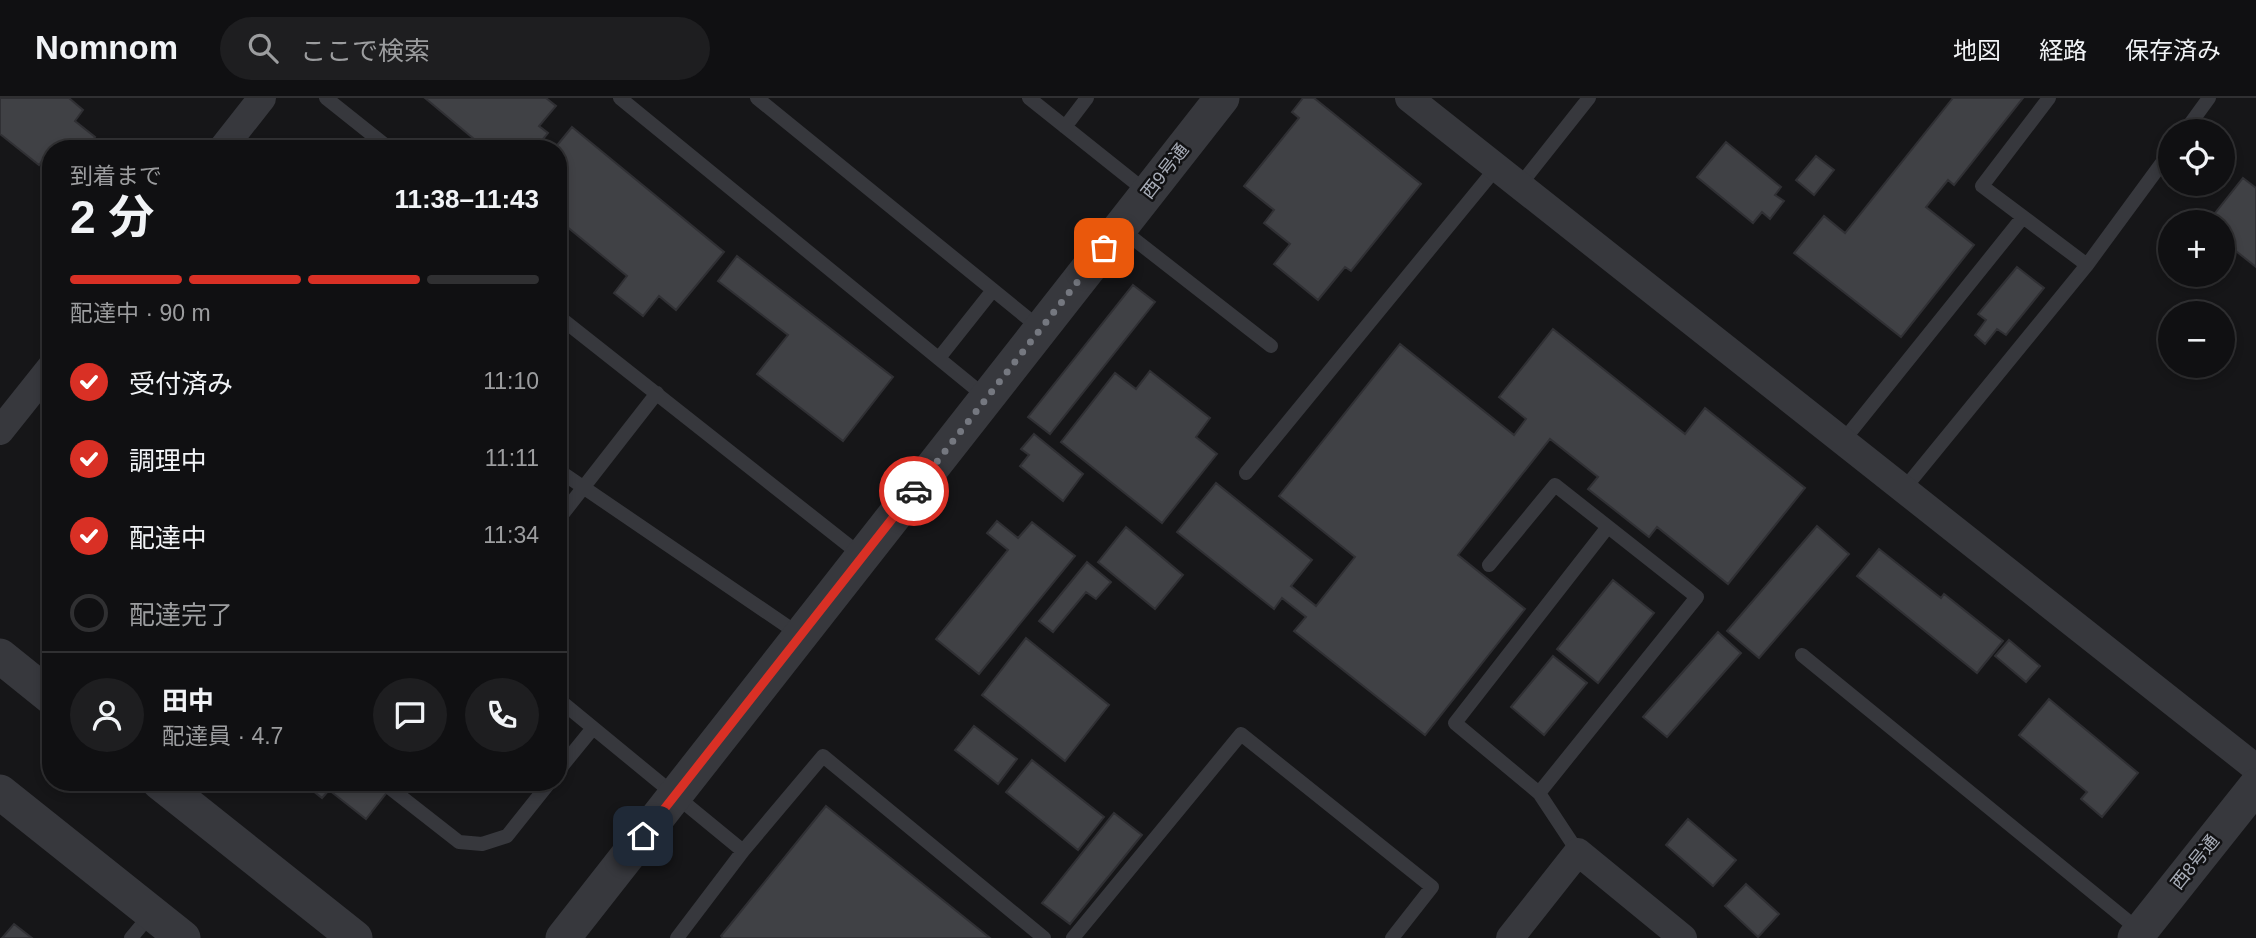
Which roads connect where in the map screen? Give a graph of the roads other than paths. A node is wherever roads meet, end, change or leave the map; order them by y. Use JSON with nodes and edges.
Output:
{"nodes":[{"id":1,"x":262,"y":98,"type":"edge"},
{"id":2,"x":326,"y":98,"type":"edge"},
{"id":3,"x":620,"y":98,"type":"edge"},
{"id":4,"x":757,"y":98,"type":"edge"},
{"id":5,"x":1029,"y":98,"type":"edge"},
{"id":6,"x":1087,"y":98,"type":"edge"},
{"id":7,"x":1222,"y":98,"type":"edge"},
{"id":8,"x":1409,"y":98,"type":"edge"},
{"id":9,"x":1589,"y":98,"type":"edge"},
{"id":10,"x":2049,"y":98,"type":"edge"},
{"id":11,"x":2210,"y":98,"type":"edge"},
{"id":12,"x":2194,"y":119,"type":"edge"},
{"id":13,"x":1065,"y":127,"type":"junction"},
{"id":14,"x":229,"y":140,"type":"edge"},
{"id":15,"x":379,"y":140,"type":"edge"},
{"id":16,"x":1497,"y":167,"type":"junction"},
{"id":17,"x":2158,"y":168,"type":"edge"},
{"id":18,"x":1520,"y":185,"type":"junction"},
{"id":19,"x":1148,"y":193,"type":"junction"},
{"id":20,"x":2023,"y":217,"type":"junction"},
{"id":21,"x":1120,"y":228,"type":"junction"},
{"id":22,"x":2087,"y":265,"type":"junction"},
{"id":23,"x":993,"y":290,"type":"junction"},
{"id":24,"x":567,"y":323,"type":"edge"},
{"id":25,"x":1041,"y":329,"type":"junction"},
{"id":26,"x":1271,"y":346,"type":"dead end"},
{"id":27,"x":939,"y":358,"type":"junction"},
{"id":28,"x":42,"y":378,"type":"edge"},
{"id":29,"x":657,"y":393,"type":"junction"},
{"id":30,"x":987,"y":398,"type":"junction"},
{"id":31,"x":0,"y":431,"type":"edge"},
{"id":32,"x":1843,"y":441,"type":"junction"},
{"id":33,"x":1247,"y":473,"type":"dead end"},
{"id":34,"x":567,"y":476,"type":"edge"},
{"id":35,"x":583,"y":488,"type":"junction"},
{"id":36,"x":1904,"y":489,"type":"junction"},
{"id":37,"x":567,"y":508,"type":"edge"},
{"id":38,"x":1607,"y":528,"type":"junction"},
{"id":39,"x":863,"y":556,"type":"junction"},
{"id":40,"x":1489,"y":565,"type":"dead end"},
{"id":41,"x":801,"y":635,"type":"junction"},
{"id":42,"x":0,"y":656,"type":"edge"},
{"id":43,"x":1802,"y":656,"type":"dead end"},
{"id":44,"x":42,"y":690,"type":"edge"},
{"id":45,"x":567,"y":706,"type":"edge"},
{"id":46,"x":593,"y":727,"type":"junction"},
{"id":47,"x":567,"y":760,"type":"edge"},
{"id":48,"x":2256,"y":768,"type":"edge"},
{"id":49,"x":2256,"y":786,"type":"edge"},
{"id":50,"x":170,"y":791,"type":"edge"},
{"id":51,"x":394,"y":791,"type":"edge"},
{"id":52,"x":543,"y":791,"type":"edge"},
{"id":53,"x":0,"y":792,"type":"edge"},
{"id":54,"x":1539,"y":793,"type":"junction"},
{"id":55,"x":675,"y":795,"type":"junction"},
{"id":56,"x":743,"y":851,"type":"junction"},
{"id":57,"x":1578,"y":852,"type":"junction"},
{"id":58,"x":142,"y":926,"type":"edge"},
{"id":59,"x":2137,"y":935,"type":"edge"},
{"id":60,"x":183,"y":938,"type":"edge"},
{"id":61,"x":355,"y":938,"type":"edge"},
{"id":62,"x":563,"y":938,"type":"edge"},
{"id":63,"x":677,"y":938,"type":"edge"},
{"id":64,"x":1044,"y":938,"type":"edge"},
{"id":65,"x":1073,"y":938,"type":"edge"},
{"id":66,"x":1392,"y":938,"type":"edge"},
{"id":67,"x":1510,"y":938,"type":"edge"},
{"id":68,"x":1683,"y":938,"type":"edge"}],
"edges":[{"from":1,"to":14,"type":"street"},
{"from":2,"to":15,"type":"lane"},
{"from":3,"to":27,"type":"lane"},
{"from":4,"to":23,"type":"lane"},
{"from":5,"to":13,"type":"lane"},
{"from":6,"to":13,"type":"lane"},
{"from":7,"to":19,"type":"street","name":"西9号通"},
{"from":8,"to":16,"type":"street"},
{"from":9,"to":18,"type":"lane"},
{"from":10,"to":20,"type":"lane"},
{"from":11,"to":12,"type":"lane"},
{"from":13,"to":19,"type":"lane"},
{"from":16,"to":18,"type":"street"},
{"from":16,"to":33,"type":"lane"},
{"from":17,"to":22,"type":"lane"},
{"from":18,"to":32,"type":"street"},
{"from":19,"to":21,"type":"street","name":"西9号通"},
{"from":20,"to":22,"type":"lane"},
{"from":20,"to":32,"type":"lane"},
{"from":21,"to":25,"type":"street","name":"西9号通"},
{"from":21,"to":26,"type":"lane"},
{"from":22,"to":36,"type":"lane"},
{"from":23,"to":25,"type":"lane"},
{"from":23,"to":27,"type":"lane"},
{"from":24,"to":29,"type":"lane"},
{"from":25,"to":30,"type":"street","name":"西9号通"},
{"from":27,"to":30,"type":"lane"},
{"from":28,"to":31,"type":"street"},
{"from":29,"to":35,"type":"lane"},
{"from":29,"to":39,"type":"lane"},
{"from":30,"to":39,"type":"street","name":"西9号通"},
{"from":32,"to":36,"type":"street"},
{"from":34,"to":35,"type":"lane"},
{"from":35,"to":37,"type":"lane"},
{"from":35,"to":41,"type":"lane"},
{"from":36,"to":48,"type":"street"},
{"from":38,"to":40,"type":"lane"},
{"from":38,"to":54,"type":"lane"},
{"from":38,"to":54,"type":"lane"},
{"from":39,"to":41,"type":"street","name":"西9号通"},
{"from":41,"to":55,"type":"street","name":"西9号通"},
{"from":42,"to":44,"type":"street"},
{"from":43,"to":59,"type":"lane"},
{"from":45,"to":46,"type":"lane"},
{"from":46,"to":47,"type":"lane"},
{"from":46,"to":55,"type":"lane"},
{"from":49,"to":59,"type":"street","name":"西8号通"},
{"from":50,"to":61,"type":"street"},
{"from":51,"to":52,"type":"lane"},
{"from":53,"to":58,"type":"street"},
{"from":54,"to":57,"type":"lane"},
{"from":55,"to":56,"type":"lane"},
{"from":55,"to":62,"type":"street","name":"西9号通"},
{"from":56,"to":63,"type":"lane"},
{"from":56,"to":64,"type":"lane"},
{"from":57,"to":67,"type":"street"},
{"from":57,"to":68,"type":"street"},
{"from":58,"to":60,"type":"street"},
{"from":65,"to":66,"type":"lane"}]}
